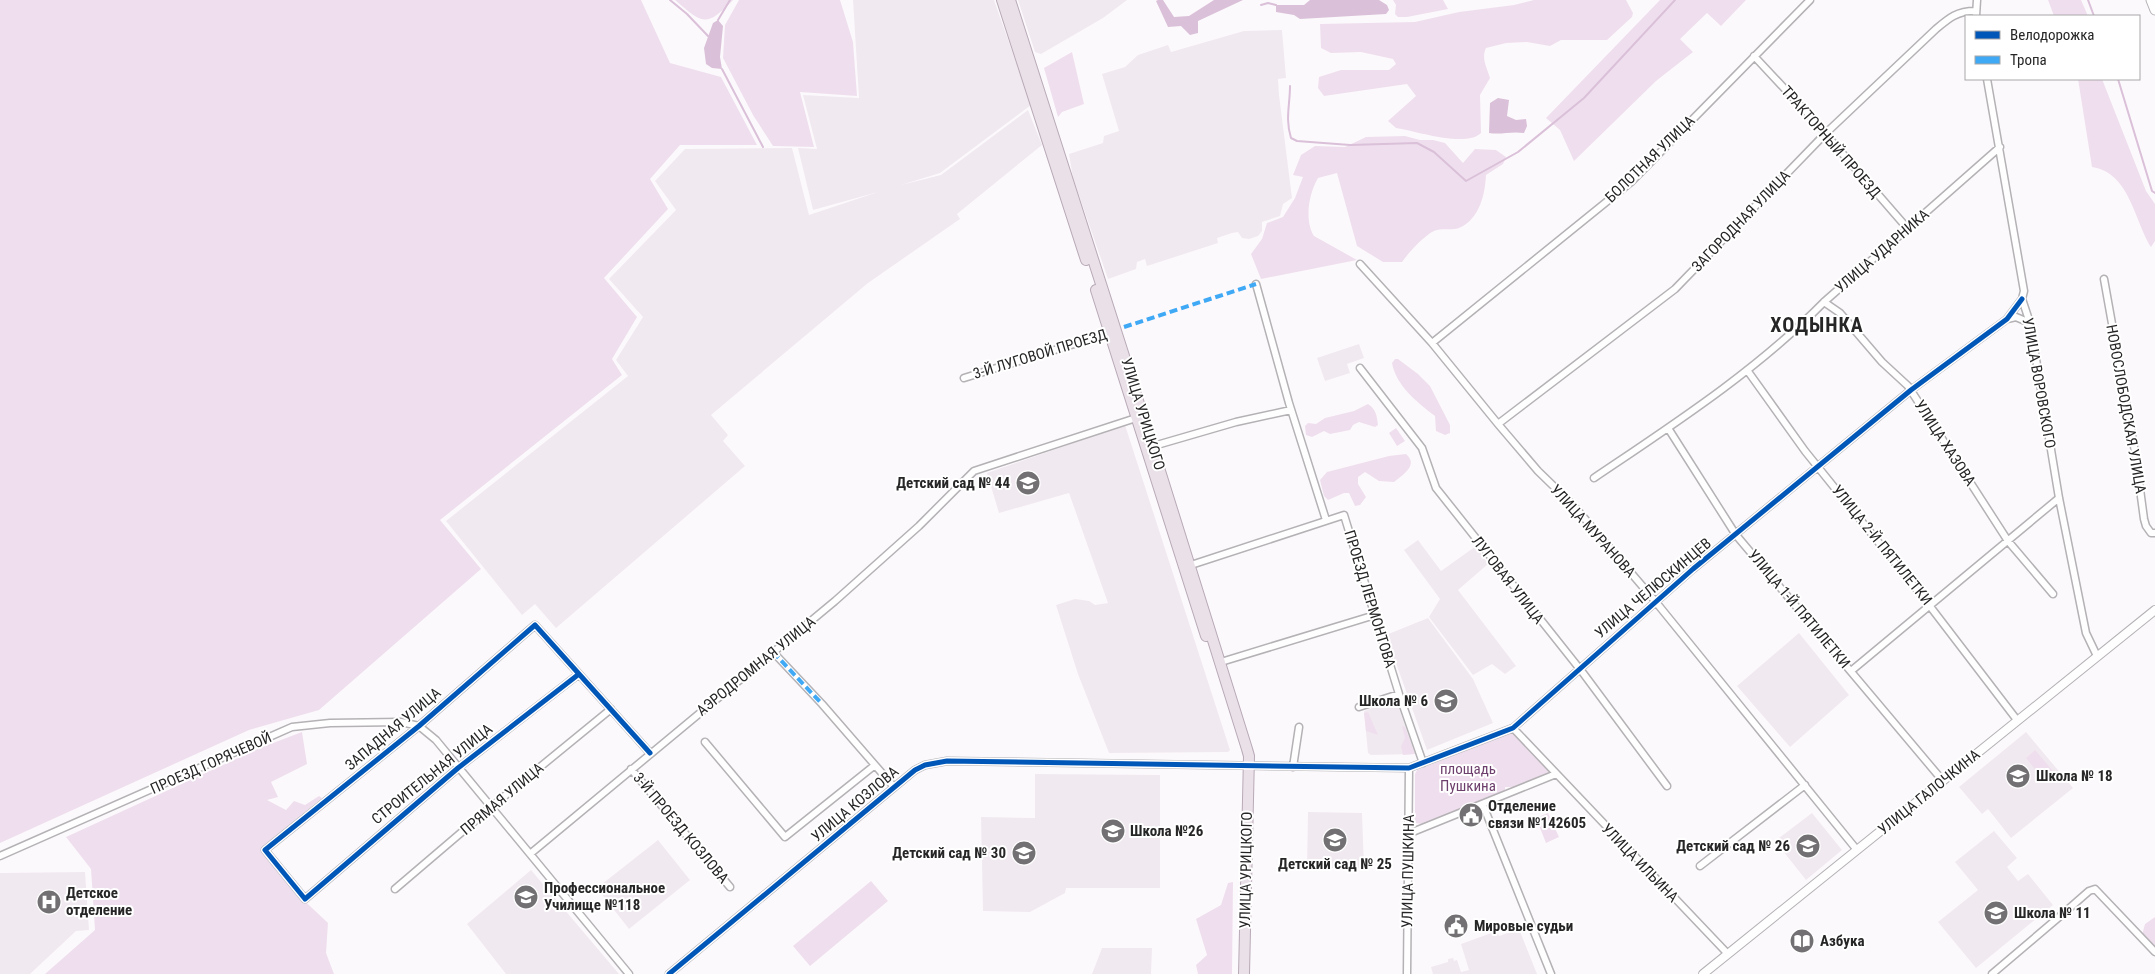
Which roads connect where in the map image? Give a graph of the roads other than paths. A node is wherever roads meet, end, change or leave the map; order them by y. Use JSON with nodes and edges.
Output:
{"nodes":[{"id":1,"x":1002,"y":0,"type":"edge"},
{"id":2,"x":1010,"y":0,"type":"edge"},
{"id":3,"x":1810,"y":0,"type":"edge"},
{"id":4,"x":1977,"y":0,"type":"edge"},
{"id":5,"x":2150,"y":0,"type":"edge"},
{"id":6,"x":2155,"y":10,"type":"edge"},
{"id":7,"x":1976,"y":13,"type":"edge"},
{"id":8,"x":1754,"y":56,"type":"junction"},
{"id":9,"x":1027,"y":65,"type":"junction"},
{"id":10,"x":1987,"y":80,"type":"edge"},
{"id":11,"x":1826,"y":133,"type":"junction"},
{"id":12,"x":2000,"y":147,"type":"junction"},
{"id":13,"x":1908,"y":228,"type":"junction"},
{"id":14,"x":1360,"y":264,"type":"dead end"},
{"id":15,"x":2104,"y":280,"type":"dead end"},
{"id":16,"x":1256,"y":284,"type":"dead end"},
{"id":17,"x":2022,"y":299,"type":"junction"},
{"id":18,"x":1824,"y":302,"type":"junction"},
{"id":19,"x":2007,"y":319,"type":"junction"},
{"id":20,"x":2030,"y":323,"type":"junction"},
{"id":21,"x":1113,"y":332,"type":"junction"},
{"id":22,"x":1432,"y":343,"type":"junction"},
{"id":23,"x":1360,"y":368,"type":"dead end"},
{"id":24,"x":1747,"y":370,"type":"junction"},
{"id":25,"x":964,"y":378,"type":"dead end"},
{"id":26,"x":1911,"y":390,"type":"junction"},
{"id":27,"x":1292,"y":410,"type":"junction"},
{"id":28,"x":1136,"y":418,"type":"junction"},
{"id":29,"x":1498,"y":424,"type":"junction"},
{"id":30,"x":1668,"y":428,"type":"junction"},
{"id":31,"x":1150,"y":448,"type":"junction"},
{"id":32,"x":1819,"y":467,"type":"junction"},
{"id":33,"x":1594,"y":478,"type":"dead end"},
{"id":34,"x":2059,"y":498,"type":"junction"},
{"id":35,"x":1326,"y":520,"type":"junction"},
{"id":36,"x":2155,"y":533,"type":"edge"},
{"id":37,"x":1736,"y":535,"type":"junction"},
{"id":38,"x":2008,"y":541,"type":"junction"},
{"id":39,"x":1191,"y":565,"type":"junction"},
{"id":40,"x":2053,"y":594,"type":"dead end"},
{"id":41,"x":1655,"y":601,"type":"junction"},
{"id":42,"x":1930,"y":605,"type":"junction"},
{"id":43,"x":2155,"y":610,"type":"edge"},
{"id":44,"x":1374,"y":615,"type":"junction"},
{"id":45,"x":772,"y":652,"type":"junction"},
{"id":46,"x":2097,"y":656,"type":"junction"},
{"id":47,"x":1221,"y":662,"type":"junction"},
{"id":48,"x":1578,"y":669,"type":"junction"},
{"id":49,"x":1851,"y":671,"type":"junction"},
{"id":50,"x":579,"y":674,"type":"junction"},
{"id":51,"x":1399,"y":694,"type":"junction"},
{"id":52,"x":1359,"y":708,"type":"dead end"},
{"id":53,"x":610,"y":709,"type":"junction"},
{"id":54,"x":2017,"y":720,"type":"junction"},
{"id":55,"x":418,"y":726,"type":"junction"},
{"id":56,"x":1299,"y":727,"type":"dead end"},
{"id":57,"x":1513,"y":728,"type":"junction"},
{"id":58,"x":705,"y":742,"type":"dead end"},
{"id":59,"x":650,"y":753,"type":"junction"},
{"id":60,"x":1423,"y":763,"type":"junction"},
{"id":61,"x":875,"y":765,"type":"junction"},
{"id":62,"x":1247,"y":766,"type":"junction"},
{"id":63,"x":1293,"y":766,"type":"junction"},
{"id":64,"x":458,"y":768,"type":"junction"},
{"id":65,"x":1409,"y":768,"type":"junction"},
{"id":66,"x":632,"y":769,"type":"junction"},
{"id":67,"x":1556,"y":774,"type":"junction"},
{"id":68,"x":1943,"y":781,"type":"junction"},
{"id":69,"x":1805,"y":785,"type":"junction"},
{"id":70,"x":1667,"y":786,"type":"dead end"},
{"id":71,"x":894,"y":787,"type":"junction"},
{"id":72,"x":1483,"y":805,"type":"junction"},
{"id":73,"x":490,"y":808,"type":"junction"},
{"id":74,"x":1409,"y":832,"type":"junction"},
{"id":75,"x":1857,"y":850,"type":"junction"},
{"id":76,"x":530,"y":854,"type":"junction"},
{"id":77,"x":0,"y":856,"type":"edge"},
{"id":78,"x":1700,"y":866,"type":"dead end"},
{"id":79,"x":730,"y":888,"type":"dead end"},
{"id":80,"x":396,"y":890,"type":"dead end"},
{"id":81,"x":305,"y":899,"type":"joint"},
{"id":82,"x":2155,"y":952,"type":"edge"},
{"id":83,"x":1727,"y":953,"type":"junction"},
{"id":84,"x":629,"y":974,"type":"edge"},
{"id":85,"x":669,"y":974,"type":"edge"},
{"id":86,"x":1244,"y":974,"type":"edge"},
{"id":87,"x":1407,"y":974,"type":"edge"},
{"id":88,"x":1551,"y":974,"type":"edge"},
{"id":89,"x":1702,"y":974,"type":"edge"},
{"id":90,"x":1992,"y":974,"type":"edge"}],
"edges":[{"from":1,"to":9,"type":"highway"},
{"from":2,"to":9,"type":"highway"},
{"from":3,"to":8,"type":"street","name":"БОЛОТНАЯ УЛИЦА"},
{"from":4,"to":7,"type":"street"},
{"from":5,"to":6,"type":"main road"},
{"from":7,"to":11,"type":"street","name":"ЗАГОРОДНАЯ УЛИЦА"},
{"from":8,"to":11,"type":"street","name":"ТРАКТОРНЫЙ ПРОЕЗД"},
{"from":8,"to":22,"type":"street","name":"БОЛОТНАЯ УЛИЦА"},
{"from":9,"to":21,"type":"highway","name":"УЛИЦА УРИЦКОГО"},
{"from":10,"to":12,"type":"street","name":"УЛИЦА ВОРОВСКОГО"},
{"from":11,"to":13,"type":"street","name":"ТРАКТОРНЫЙ ПРОЕЗД"},
{"from":11,"to":29,"type":"street","name":"ЗАГОРОДНАЯ УЛИЦА"},
{"from":12,"to":13,"type":"street","name":"УЛИЦА УДАРНИКА"},
{"from":12,"to":17,"type":"street","name":"УЛИЦА ВОРОВСКОГО"},
{"from":13,"to":18,"type":"street","name":"УЛИЦА УДАРНИКА"},
{"from":14,"to":22,"type":"street","name":"УЛИЦА МУРАНОВА"},
{"from":15,"to":36,"type":"street","name":"НОВОСЛОБОДСКАЯ УЛИЦА"},
{"from":16,"to":27,"type":"street","name":"ПРОЕЗД ЛЕРМОНТОВА"},
{"from":17,"to":19,"type":"street","name":"УЛИЦА ЧЕЛЮСКИНЦЕВ"},
{"from":17,"to":20,"type":"street","name":"УЛИЦА ВОРОВСКОГО"},
{"from":18,"to":24,"type":"street","name":"УЛИЦА УДАРНИКА"},
{"from":18,"to":26,"type":"street","name":"УЛИЦА ХАЗОВА"},
{"from":19,"to":20,"type":"street"},
{"from":19,"to":26,"type":"street","name":"УЛИЦА ЧЕЛЮСКИНЦЕВ"},
{"from":20,"to":34,"type":"street","name":"УЛИЦА ВОРОВСКОГО"},
{"from":21,"to":25,"type":"street","name":"3-Й ЛУГОВОЙ ПРОЕЗД"},
{"from":21,"to":28,"type":"highway","name":"УЛИЦА УРИЦКОГО"},
{"from":21,"to":31,"type":"highway","name":"УЛИЦА УРИЦКОГО"},
{"from":22,"to":29,"type":"street","name":"УЛИЦА МУРАНОВА"},
{"from":23,"to":48,"type":"street","name":"ЛУГОВАЯ УЛИЦА"},
{"from":24,"to":30,"type":"street","name":"УЛИЦА УДАРНИКА"},
{"from":24,"to":32,"type":"street","name":"УЛИЦА 2-Й ПЯТИЛЕТКИ"},
{"from":26,"to":32,"type":"street","name":"УЛИЦА ЧЕЛЮСКИНЦЕВ"},
{"from":26,"to":38,"type":"street","name":"УЛИЦА ХАЗОВА"},
{"from":27,"to":31,"type":"street"},
{"from":27,"to":35,"type":"street","name":"ПРОЕЗД ЛЕРМОНТОВА"},
{"from":28,"to":31,"type":"highway","name":"УЛИЦА УРИЦКОГО"},
{"from":28,"to":45,"type":"street","name":"АЭРОДРОМНАЯ УЛИЦА"},
{"from":29,"to":41,"type":"street","name":"УЛИЦА МУРАНОВА"},
{"from":30,"to":33,"type":"street","name":"УЛИЦА УДАРНИКА"},
{"from":30,"to":37,"type":"street","name":"УЛИЦА 1-Й ПЯТИЛЕТКИ"},
{"from":31,"to":39,"type":"highway","name":"УЛИЦА УРИЦКОГО"},
{"from":31,"to":62,"type":"highway","name":"УЛИЦА УРИЦКОГО"},
{"from":32,"to":37,"type":"street","name":"УЛИЦА ЧЕЛЮСКИНЦЕВ"},
{"from":32,"to":42,"type":"street","name":"УЛИЦА 2-Й ПЯТИЛЕТКИ"},
{"from":34,"to":38,"type":"street"},
{"from":34,"to":46,"type":"street","name":"УЛИЦА ВОРОВСКОГО"},
{"from":35,"to":39,"type":"street"},
{"from":35,"to":44,"type":"street","name":"ПРОЕЗД ЛЕРМОНТОВА"},
{"from":37,"to":41,"type":"street","name":"УЛИЦА ЧЕЛЮСКИНЦЕВ"},
{"from":37,"to":49,"type":"street","name":"УЛИЦА 1-Й ПЯТИЛЕТКИ"},
{"from":38,"to":40,"type":"street","name":"УЛИЦА ХАЗОВА"},
{"from":38,"to":42,"type":"street"},
{"from":39,"to":47,"type":"highway","name":"УЛИЦА УРИЦКОГО"},
{"from":41,"to":48,"type":"street","name":"УЛИЦА ЧЕЛЮСКИНЦЕВ"},
{"from":41,"to":69,"type":"street","name":"УЛИЦА МУРАНОВА"},
{"from":42,"to":49,"type":"street"},
{"from":42,"to":54,"type":"street","name":"УЛИЦА 2-Й ПЯТИЛЕТКИ"},
{"from":43,"to":46,"type":"street","name":"УЛИЦА ГАЛОЧКИНА"},
{"from":44,"to":47,"type":"street"},
{"from":44,"to":51,"type":"street","name":"ПРОЕЗД ЛЕРМОНТОВА"},
{"from":45,"to":59,"type":"street","name":"АЭРОДРОМНАЯ УЛИЦА"},
{"from":45,"to":61,"type":"street"},
{"from":46,"to":54,"type":"street","name":"УЛИЦА ГАЛОЧКИНА"},
{"from":47,"to":62,"type":"highway","name":"УЛИЦА УРИЦКОГО"},
{"from":48,"to":57,"type":"street","name":"УЛИЦА ЧЕЛЮСКИНЦЕВ"},
{"from":48,"to":70,"type":"street","name":"ЛУГОВАЯ УЛИЦА"},
{"from":49,"to":68,"type":"street","name":"УЛИЦА 1-Й ПЯТИЛЕТКИ"},
{"from":50,"to":53,"type":"street"},
{"from":50,"to":55,"type":"street","name":"ЗАПАДНАЯ УЛИЦА"},
{"from":50,"to":64,"type":"street","name":"СТРОИТЕЛЬНАЯ УЛИЦА"},
{"from":51,"to":52,"type":"street"},
{"from":51,"to":60,"type":"street","name":"ПРОЕЗД ЛЕРМОНТОВА"},
{"from":53,"to":59,"type":"street"},
{"from":53,"to":73,"type":"street","name":"ПРЯМАЯ УЛИЦА"},
{"from":54,"to":68,"type":"street","name":"УЛИЦА ГАЛОЧКИНА"},
{"from":55,"to":64,"type":"street","name":"ПРОЕЗД ГОРЯЧЕВОЙ"},
{"from":55,"to":77,"type":"street","name":"ПРОЕЗД ГОРЯЧЕВОЙ"},
{"from":55,"to":81,"type":"street","name":"ЗАПАДНАЯ УЛИЦА"},
{"from":56,"to":63,"type":"street"},
{"from":57,"to":60,"type":"street","name":"УЛИЦА ЧЕЛЮСКИНЦЕВ"},
{"from":57,"to":67,"type":"street","name":"УЛИЦА ИЛЬИНА"},
{"from":58,"to":61,"type":"street"},
{"from":59,"to":66,"type":"street","name":"АЭРОДРОМНАЯ УЛИЦА"},
{"from":60,"to":65,"type":"street","name":"УЛИЦА ЧЕЛЮСКИНЦЕВ"},
{"from":61,"to":71,"type":"street"},
{"from":62,"to":63,"type":"street","name":"УЛИЦА ЧЕЛЮСКИНЦЕВ"},
{"from":62,"to":71,"type":"street","name":"УЛИЦА КОЗЛОВА"},
{"from":62,"to":86,"type":"highway","name":"УЛИЦА УРИЦКОГО"},
{"from":63,"to":65,"type":"street","name":"УЛИЦА ЧЕЛЮСКИНЦЕВ"},
{"from":64,"to":73,"type":"street","name":"ПРОЕЗД ГОРЯЧЕВОЙ"},
{"from":64,"to":81,"type":"street","name":"СТРОИТЕЛЬНАЯ УЛИЦА"},
{"from":65,"to":74,"type":"street","name":"УЛИЦА ПУШКИНА"},
{"from":66,"to":76,"type":"street","name":"АЭРОДРОМНАЯ УЛИЦА"},
{"from":66,"to":79,"type":"street","name":"3-Й ПРОЕЗД КОЗЛОВА"},
{"from":67,"to":72,"type":"street"},
{"from":67,"to":83,"type":"street","name":"УЛИЦА ИЛЬИНА"},
{"from":68,"to":75,"type":"street","name":"УЛИЦА ГАЛОЧКИНА"},
{"from":69,"to":75,"type":"street","name":"УЛИЦА МУРАНОВА"},
{"from":69,"to":78,"type":"street"},
{"from":71,"to":85,"type":"street","name":"УЛИЦА КОЗЛОВА"},
{"from":72,"to":74,"type":"street"},
{"from":72,"to":88,"type":"street"},
{"from":73,"to":76,"type":"street","name":"ПРОЕЗД ГОРЯЧЕВОЙ"},
{"from":73,"to":80,"type":"street","name":"ПРЯМАЯ УЛИЦА"},
{"from":74,"to":87,"type":"street","name":"УЛИЦА ПУШКИНА"},
{"from":75,"to":83,"type":"street","name":"УЛИЦА ГАЛОЧКИНА"},
{"from":76,"to":84,"type":"street","name":"ПРОЕЗД ГОРЯЧЕВОЙ"},
{"from":82,"to":90,"type":"street"},
{"from":83,"to":89,"type":"street","name":"УЛИЦА ГАЛОЧКИНА"}]}
